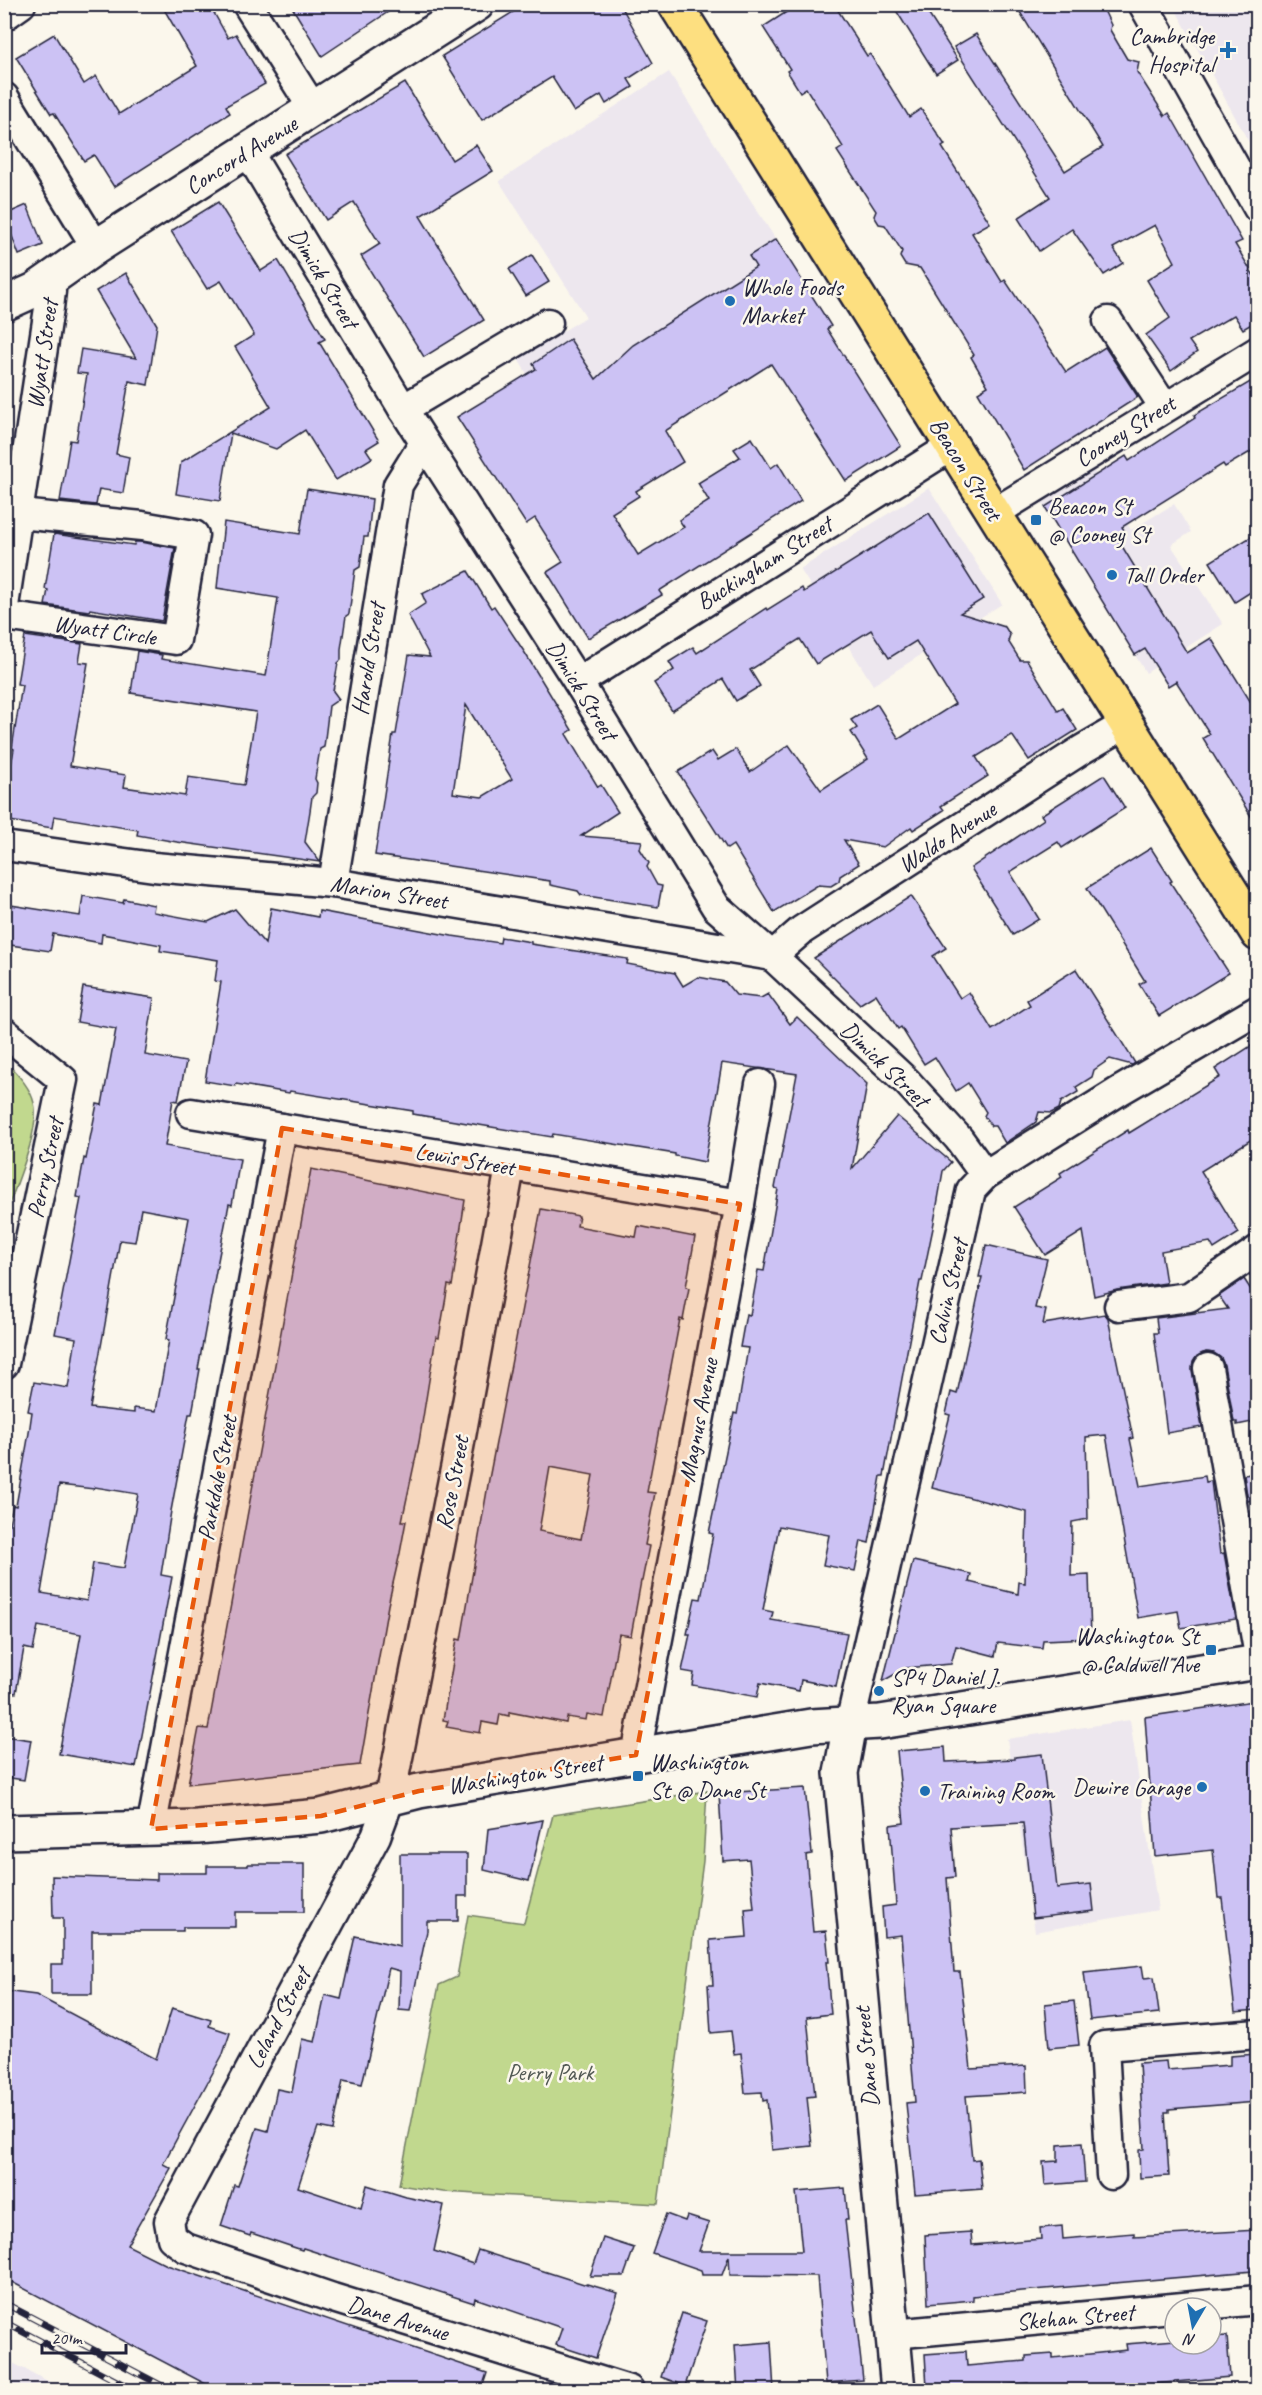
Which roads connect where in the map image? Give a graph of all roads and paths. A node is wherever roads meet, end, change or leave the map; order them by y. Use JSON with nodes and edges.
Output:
{"nodes":[{"id":1,"x":21,"y":4,"type":"edge"},
{"id":2,"x":248,"y":4,"type":"edge"},
{"id":3,"x":477,"y":4,"type":"edge"},
{"id":4,"x":675,"y":4,"type":"edge"},
{"id":5,"x":1143,"y":4,"type":"edge"},
{"id":6,"x":4,"y":16,"type":"edge"},
{"id":7,"x":4,"y":97,"type":"edge"},
{"id":8,"x":314,"y":110,"type":"junction"},
{"id":9,"x":247,"y":150,"type":"junction"},
{"id":10,"x":1257,"y":208,"type":"edge"},
{"id":11,"x":96,"y":247,"type":"junction"},
{"id":12,"x":50,"y":280,"type":"junction"},
{"id":13,"x":4,"y":304,"type":"edge"},
{"id":14,"x":1108,"y":321,"type":"dead end"},
{"id":15,"x":548,"y":323,"type":"dead end"},
{"id":16,"x":1257,"y":351,"type":"edge"},
{"id":17,"x":1164,"y":407,"type":"junction"},
{"id":18,"x":403,"y":410,"type":"junction"},
{"id":19,"x":424,"y":443,"type":"junction"},
{"id":20,"x":952,"y":446,"type":"junction"},
{"id":21,"x":994,"y":513,"type":"junction"},
{"id":22,"x":19,"y":514,"type":"junction"},
{"id":23,"x":4,"y":606,"type":"edge"},
{"id":24,"x":4,"y":616,"type":"edge"},
{"id":25,"x":578,"y":682,"type":"junction"},
{"id":26,"x":1126,"y":724,"type":"junction"},
{"id":27,"x":4,"y":846,"type":"edge"},
{"id":28,"x":333,"y":883,"type":"junction"},
{"id":29,"x":1257,"y":934,"type":"edge"},
{"id":30,"x":772,"y":956,"type":"junction"},
{"id":31,"x":1257,"y":1010,"type":"edge"},
{"id":32,"x":4,"y":1032,"type":"edge"},
{"id":33,"x":760,"y":1084,"type":"dead end"},
{"id":34,"x":191,"y":1113,"type":"dead end"},
{"id":35,"x":282,"y":1128,"type":"junction"},
{"id":36,"x":510,"y":1167,"type":"junction"},
{"id":37,"x":985,"y":1175,"type":"junction"},
{"id":38,"x":740,"y":1204,"type":"junction"},
{"id":39,"x":1257,"y":1250,"type":"edge"},
{"id":40,"x":1119,"y":1306,"type":"dead end"},
{"id":41,"x":4,"y":1364,"type":"edge"},
{"id":42,"x":1209,"y":1368,"type":"dead end"},
{"id":43,"x":1257,"y":1650,"type":"edge"},
{"id":44,"x":1257,"y":1662,"type":"edge"},
{"id":45,"x":850,"y":1724,"type":"junction"},
{"id":46,"x":636,"y":1755,"type":"junction"},
{"id":47,"x":390,"y":1798,"type":"junction"},
{"id":48,"x":151,"y":1829,"type":"junction"},
{"id":49,"x":4,"y":1832,"type":"edge"},
{"id":50,"x":1257,"y":2034,"type":"edge"},
{"id":51,"x":1111,"y":2175,"type":"dead end"},
{"id":52,"x":172,"y":2238,"type":"joint"},
{"id":53,"x":1257,"y":2300,"type":"edge"},
{"id":54,"x":893,"y":2334,"type":"junction"},
{"id":55,"x":629,"y":2391,"type":"edge"},
{"id":56,"x":898,"y":2391,"type":"edge"}],
"edges":[{"from":1,"to":6,"type":"street"},
{"from":2,"to":8,"type":"street"},
{"from":3,"to":8,"type":"main road","name":"Concord Avenue"},
{"from":4,"to":20,"type":"main road","name":"Beacon Street"},
{"from":5,"to":10,"type":"street"},
{"from":7,"to":11,"type":"street"},
{"from":8,"to":9,"type":"main road","name":"Concord Avenue"},
{"from":9,"to":11,"type":"main road","name":"Concord Avenue"},
{"from":9,"to":18,"type":"street","name":"Dimick Street"},
{"from":11,"to":12,"type":"main road","name":"Concord Avenue"},
{"from":12,"to":13,"type":"main road","name":"Concord Avenue"},
{"from":12,"to":22,"type":"street","name":"Wyatt Street"},
{"from":14,"to":17,"type":"street"},
{"from":15,"to":18,"type":"street"},
{"from":16,"to":17,"type":"street","name":"Cooney Street"},
{"from":17,"to":21,"type":"street","name":"Cooney Street"},
{"from":18,"to":19,"type":"street","name":"Dimick Street"},
{"from":19,"to":25,"type":"street","name":"Dimick Street"},
{"from":19,"to":28,"type":"street","name":"Harold Street"},
{"from":20,"to":21,"type":"main road","name":"Beacon Street"},
{"from":20,"to":25,"type":"street","name":"Buckingham Street"},
{"from":21,"to":26,"type":"main road","name":"Beacon Street"},
{"from":22,"to":23,"type":"street","name":"Wyatt Street"},
{"from":22,"to":24,"type":"street","name":"Wyatt Circle"},
{"from":25,"to":30,"type":"street","name":"Dimick Street"},
{"from":26,"to":29,"type":"main road","name":"Beacon Street"},
{"from":26,"to":30,"type":"street","name":"Waldo Avenue"},
{"from":27,"to":28,"type":"street","name":"Marion Street"},
{"from":28,"to":30,"type":"street","name":"Marion Street"},
{"from":30,"to":37,"type":"street","name":"Dimick Street"},
{"from":31,"to":37,"type":"street","name":"Calvin Street"},
{"from":32,"to":41,"type":"street","name":"Perry Street"},
{"from":33,"to":38,"type":"street","name":"Magnus Avenue"},
{"from":34,"to":35,"type":"street","name":"Lewis Street"},
{"from":35,"to":36,"type":"street","name":"Lewis Street"},
{"from":35,"to":48,"type":"street","name":"Parkdale Street"},
{"from":36,"to":38,"type":"street","name":"Lewis Street"},
{"from":36,"to":47,"type":"street","name":"Rose Street"},
{"from":37,"to":45,"type":"street","name":"Calvin Street"},
{"from":38,"to":46,"type":"street","name":"Magnus Avenue"},
{"from":39,"to":40,"type":"street"},
{"from":42,"to":43,"type":"street"},
{"from":44,"to":45,"type":"main road","name":"Washington Street"},
{"from":45,"to":46,"type":"main road","name":"Washington Street"},
{"from":45,"to":54,"type":"main road","name":"Dane Street"},
{"from":46,"to":47,"type":"main road","name":"Washington Street"},
{"from":47,"to":48,"type":"main road","name":"Washington Street"},
{"from":47,"to":52,"type":"street","name":"Leland Street"},
{"from":48,"to":49,"type":"main road","name":"Washington Street"},
{"from":50,"to":51,"type":"street"},
{"from":52,"to":55,"type":"street","name":"Dane Avenue"},
{"from":53,"to":54,"type":"street","name":"Skehan Street"},
{"from":54,"to":56,"type":"main road","name":"Dane Street"}]}
